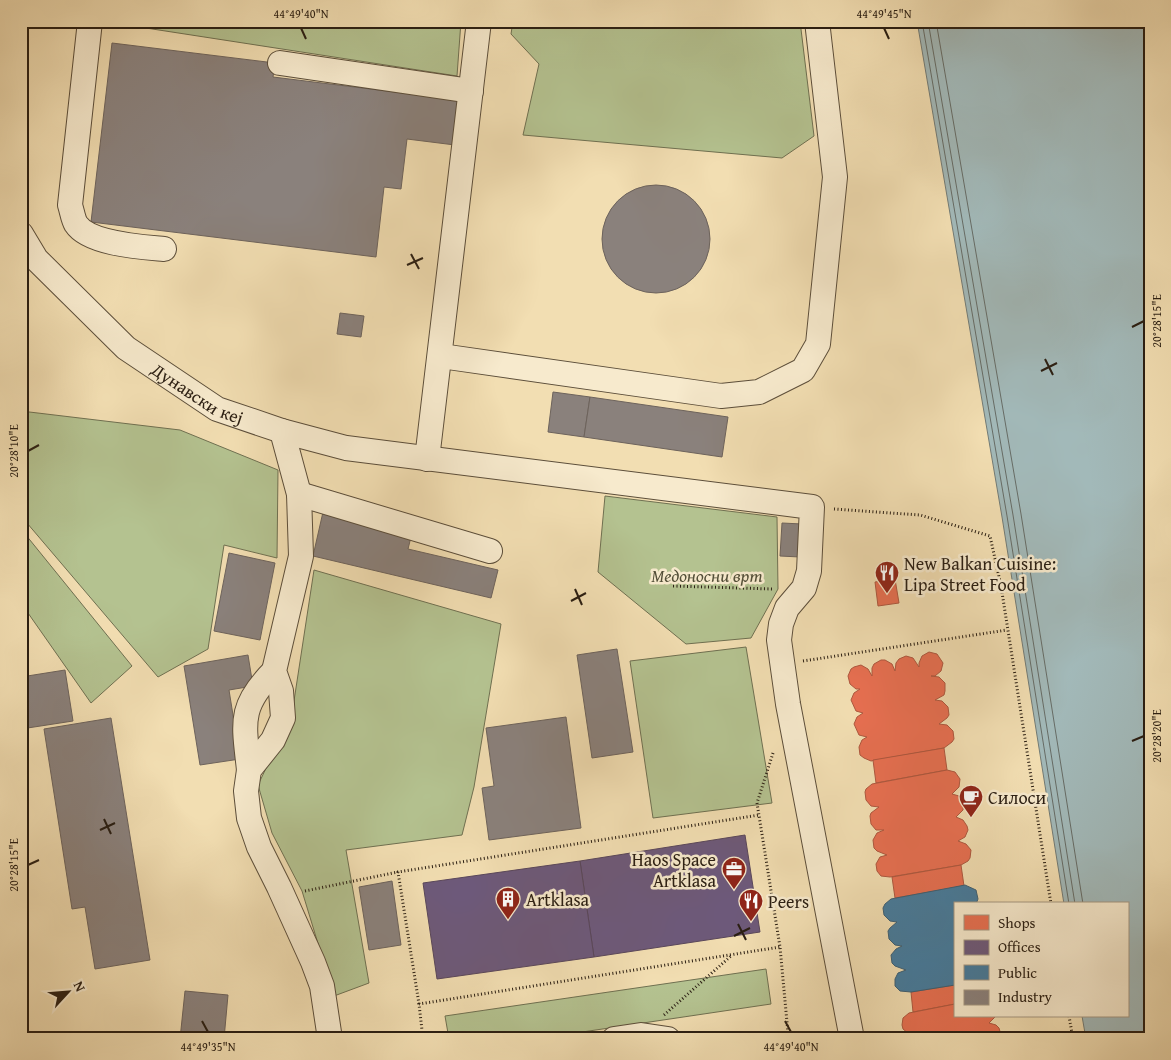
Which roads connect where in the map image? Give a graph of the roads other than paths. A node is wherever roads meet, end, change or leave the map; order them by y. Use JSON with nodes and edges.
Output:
{"nodes":[{"id":1,"x":90,"y":21,"type":"edge"},
{"id":2,"x":479,"y":21,"type":"edge"},
{"id":3,"x":817,"y":21,"type":"edge"},
{"id":4,"x":280,"y":64,"type":"dead end"},
{"id":5,"x":471,"y":91,"type":"junction"},
{"id":6,"x":21,"y":234,"type":"edge"},
{"id":7,"x":164,"y":249,"type":"dead end"},
{"id":8,"x":441,"y":356,"type":"junction"},
{"id":9,"x":282,"y":430,"type":"junction"},
{"id":10,"x":428,"y":459,"type":"junction"},
{"id":11,"x":298,"y":494,"type":"junction"},
{"id":12,"x":490,"y":551,"type":"dead end"},
{"id":13,"x":274,"y":671,"type":"junction"},
{"id":14,"x":249,"y":770,"type":"junction"},
{"id":15,"x":674,"y":1037,"type":"edge"},
{"id":16,"x":330,"y":1039,"type":"edge"},
{"id":17,"x":614,"y":1039,"type":"edge"},
{"id":18,"x":852,"y":1039,"type":"edge"}],
"edges":[{"from":1,"to":7,"type":"street"},
{"from":2,"to":5,"type":"street"},
{"from":3,"to":8,"type":"street"},
{"from":4,"to":5,"type":"street"},
{"from":5,"to":8,"type":"street"},
{"from":6,"to":9,"type":"street","name":"Дунавски кеј"},
{"from":8,"to":10,"type":"street"},
{"from":9,"to":10,"type":"street","name":"Дунавски кеј"},
{"from":9,"to":11,"type":"street"},
{"from":10,"to":18,"type":"street","name":"Дунавски кеј"},
{"from":11,"to":12,"type":"street"},
{"from":11,"to":13,"type":"street"},
{"from":13,"to":14,"type":"street"},
{"from":13,"to":14,"type":"street"},
{"from":14,"to":16,"type":"street"},
{"from":15,"to":17,"type":"street"}]}
